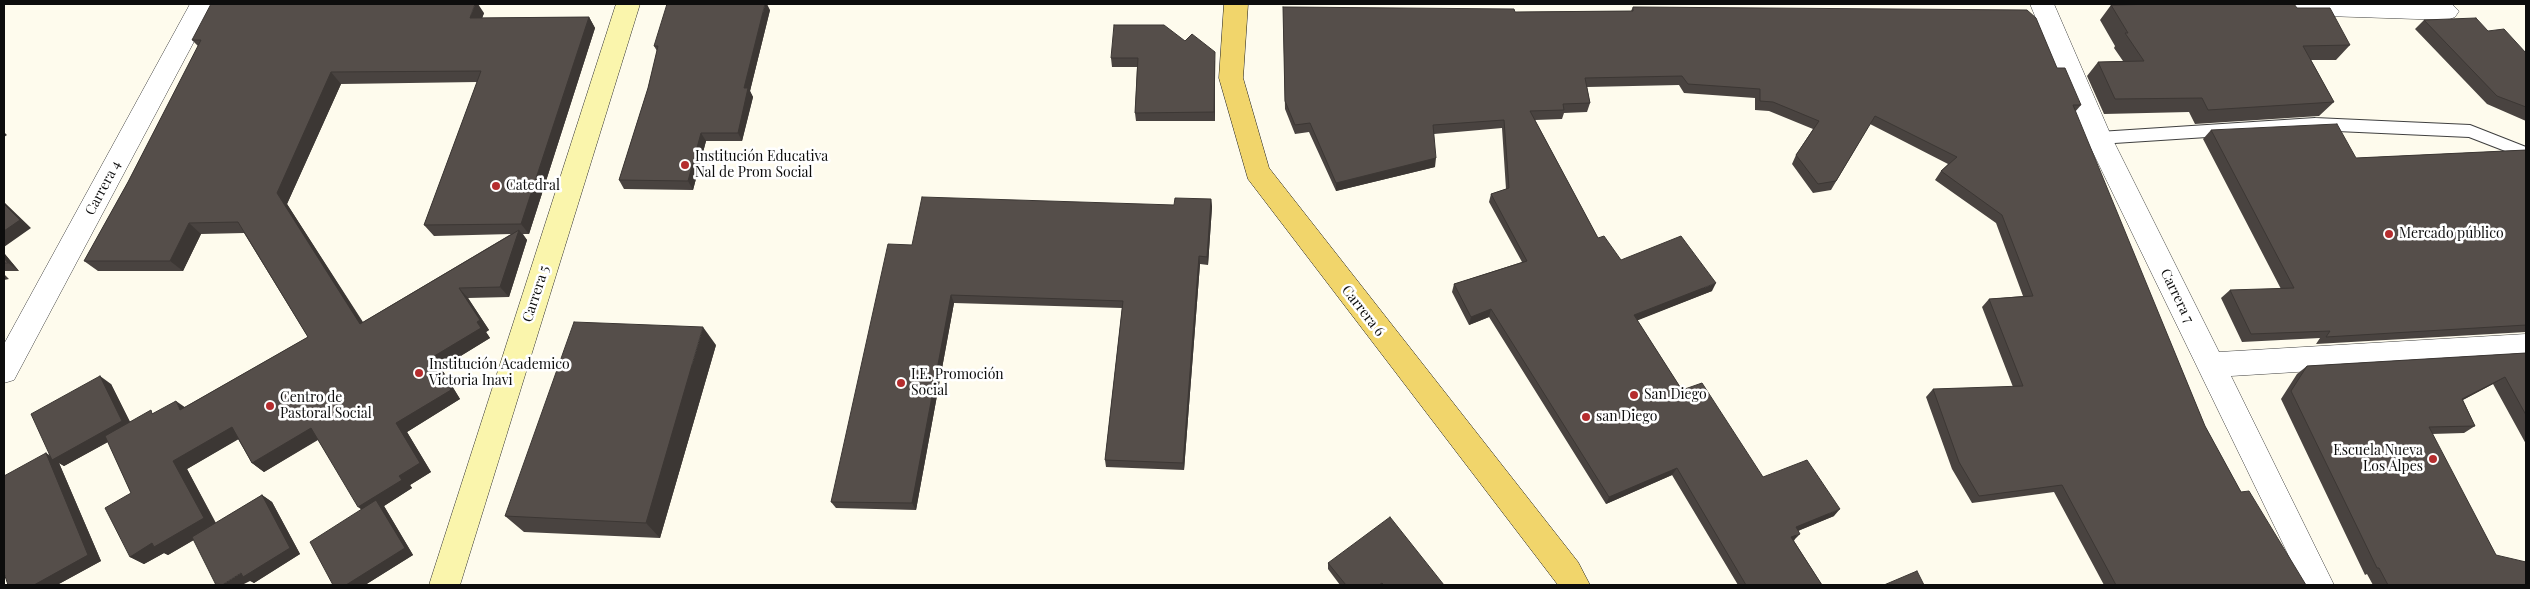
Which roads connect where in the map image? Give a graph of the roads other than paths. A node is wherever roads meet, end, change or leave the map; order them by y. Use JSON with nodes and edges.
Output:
{"nodes":[{"id":1,"x":202,"y":4,"type":"edge"},
{"id":2,"x":628,"y":4,"type":"edge"},
{"id":3,"x":1236,"y":4,"type":"edge"},
{"id":4,"x":2042,"y":4,"type":"edge"},
{"id":5,"x":2235,"y":4,"type":"edge"},
{"id":6,"x":2447,"y":11,"type":"dead end"},
{"id":7,"x":2099,"y":138,"type":"junction"},
{"id":8,"x":2526,"y":153,"type":"edge"},
{"id":9,"x":2526,"y":346,"type":"edge"},
{"id":10,"x":2211,"y":365,"type":"junction"},
{"id":11,"x":4,"y":371,"type":"edge"},
{"id":12,"x":444,"y":585,"type":"edge"},
{"id":13,"x":1575,"y":585,"type":"edge"},
{"id":14,"x":2319,"y":585,"type":"edge"}],
"edges":[{"from":1,"to":11,"type":"street","name":"Carrera 4"},
{"from":2,"to":12,"type":"main road","name":"Carrera 5"},
{"from":3,"to":13,"type":"main road","name":"Carrera 6"},
{"from":4,"to":7,"type":"street","name":"Carrera 7"},
{"from":5,"to":6,"type":"street"},
{"from":7,"to":8,"type":"lane"},
{"from":7,"to":10,"type":"street","name":"Carrera 7"},
{"from":9,"to":10,"type":"street"},
{"from":10,"to":14,"type":"street","name":"Carrera 7"}]}
